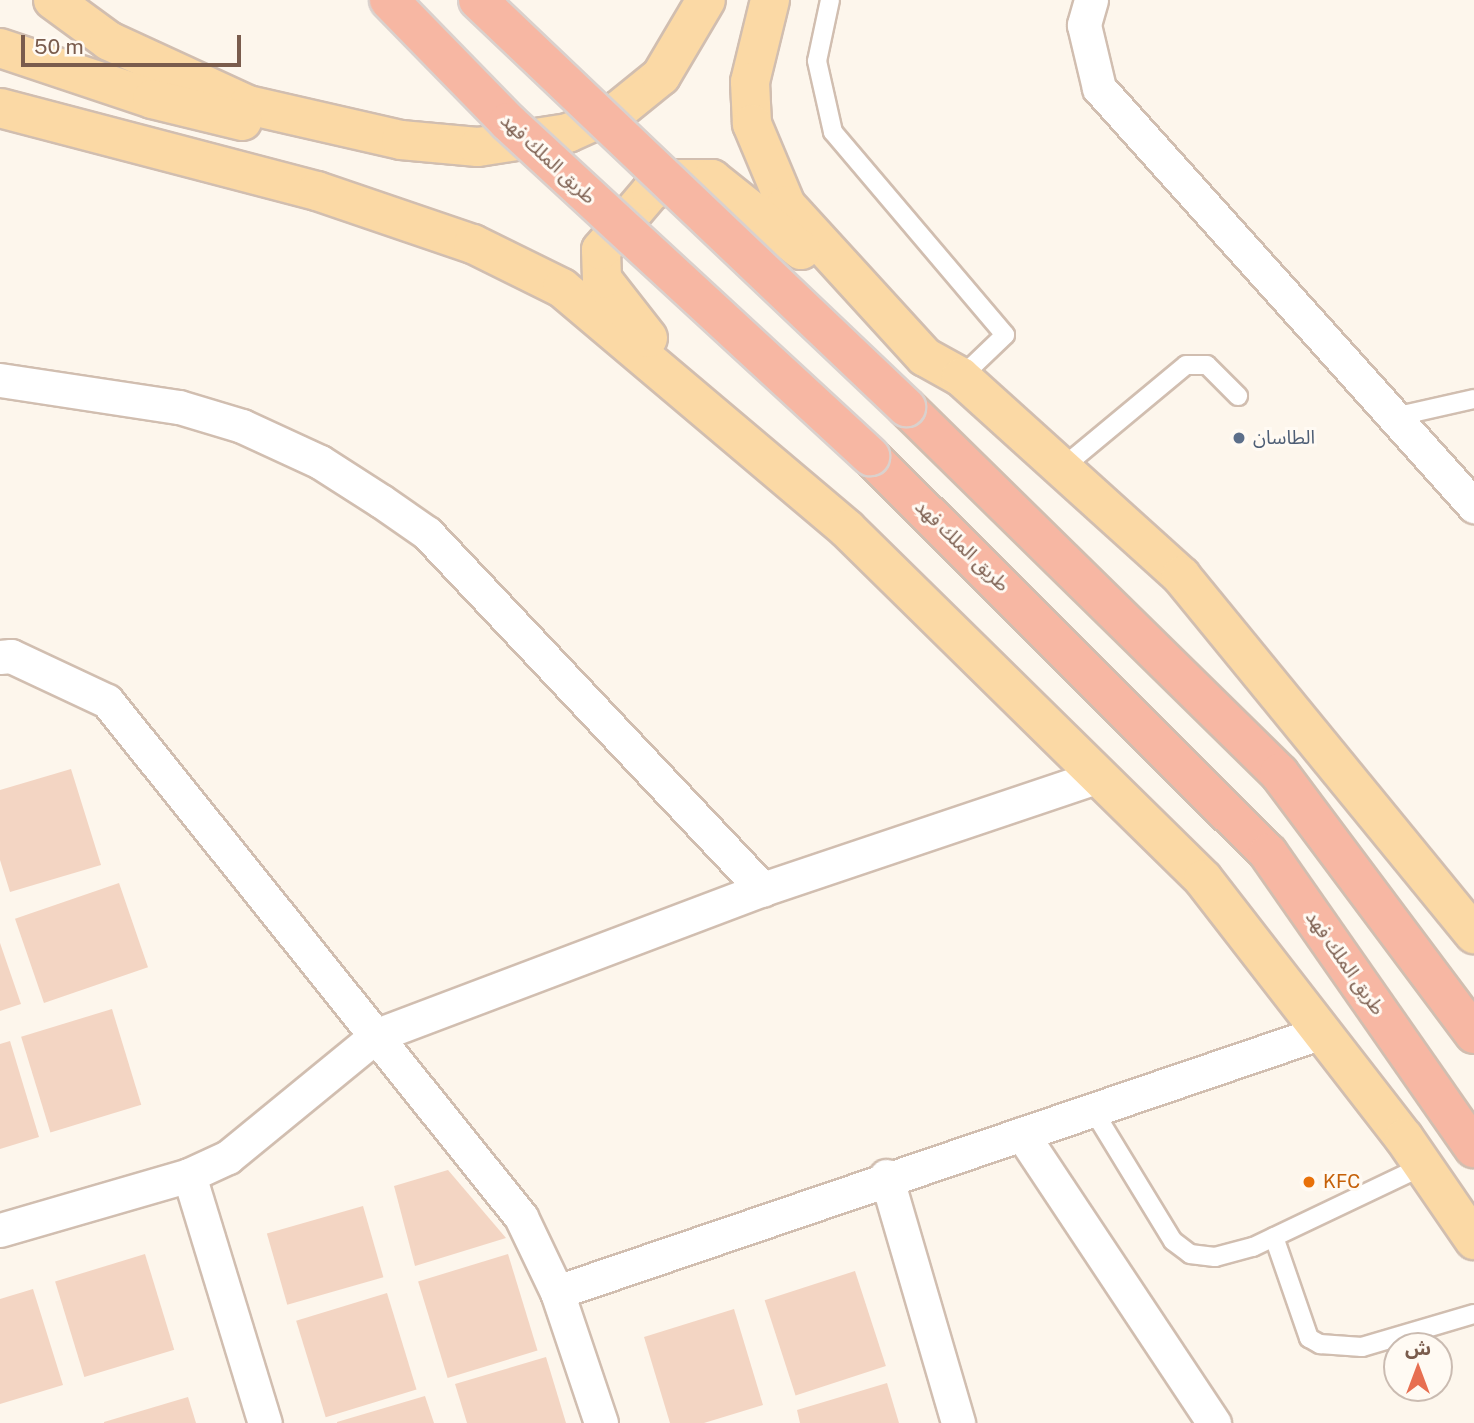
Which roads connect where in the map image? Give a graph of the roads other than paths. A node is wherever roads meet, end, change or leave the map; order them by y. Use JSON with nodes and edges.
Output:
{"nodes":[{"id":1,"x":52,"y":0,"type":"edge"},
{"id":2,"x":388,"y":0,"type":"edge"},
{"id":3,"x":478,"y":0,"type":"edge"},
{"id":4,"x":706,"y":0,"type":"edge"},
{"id":5,"x":770,"y":0,"type":"edge"},
{"id":6,"x":830,"y":0,"type":"edge"},
{"id":7,"x":1091,"y":0,"type":"edge"},
{"id":8,"x":0,"y":48,"type":"edge"},
{"id":9,"x":0,"y":108,"type":"edge"},
{"id":10,"x":401,"y":140,"type":"junction"},
{"id":11,"x":925,"y":356,"type":"junction"},
{"id":12,"x":961,"y":377,"type":"junction"},
{"id":13,"x":0,"y":380,"type":"edge"},
{"id":14,"x":1238,"y":396,"type":"dead end"},
{"id":15,"x":1474,"y":399,"type":"edge"},
{"id":16,"x":1394,"y":417,"type":"junction"},
{"id":17,"x":760,"y":459,"type":"junction"},
{"id":18,"x":1062,"y":468,"type":"junction"},
{"id":19,"x":1474,"y":506,"type":"edge"},
{"id":20,"x":0,"y":657,"type":"edge"},
{"id":21,"x":1099,"y":776,"type":"junction"},
{"id":22,"x":763,"y":889,"type":"junction"},
{"id":23,"x":1474,"y":934,"type":"edge"},
{"id":24,"x":1322,"y":1032,"type":"junction"},
{"id":25,"x":1474,"y":1034,"type":"edge"},
{"id":26,"x":377,"y":1035,"type":"junction"},
{"id":27,"x":1093,"y":1110,"type":"junction"},
{"id":28,"x":1022,"y":1134,"type":"junction"},
{"id":29,"x":1474,"y":1148,"type":"edge"},
{"id":30,"x":1423,"y":1166,"type":"junction"},
{"id":31,"x":188,"y":1175,"type":"junction"},
{"id":32,"x":886,"y":1175,"type":"junction"},
{"id":33,"x":0,"y":1230,"type":"edge"},
{"id":34,"x":1274,"y":1237,"type":"junction"},
{"id":35,"x":1474,"y":1240,"type":"edge"},
{"id":36,"x":557,"y":1292,"type":"junction"},
{"id":37,"x":1474,"y":1314,"type":"edge"},
{"id":38,"x":265,"y":1423,"type":"edge"},
{"id":39,"x":601,"y":1423,"type":"edge"},
{"id":40,"x":958,"y":1423,"type":"edge"},
{"id":41,"x":1214,"y":1423,"type":"edge"}],
"edges":[{"from":1,"to":10,"type":"main road"},
{"from":2,"to":29,"type":"highway","name":"طريق الملك فهد","bridge":true},
{"from":3,"to":25,"type":"highway","bridge":true},
{"from":4,"to":10,"type":"main road"},
{"from":5,"to":11,"type":"main road"},
{"from":6,"to":12,"type":"lane"},
{"from":7,"to":16,"type":"street"},
{"from":8,"to":10,"type":"main road"},
{"from":9,"to":17,"type":"main road"},
{"from":11,"to":12,"type":"main road"},
{"from":11,"to":17,"type":"main road"},
{"from":12,"to":18,"type":"main road"},
{"from":13,"to":22,"type":"street"},
{"from":14,"to":18,"type":"lane"},
{"from":15,"to":16,"type":"lane"},
{"from":16,"to":19,"type":"street"},
{"from":17,"to":21,"type":"main road"},
{"from":18,"to":23,"type":"main road"},
{"from":20,"to":26,"type":"street"},
{"from":21,"to":22,"type":"street"},
{"from":21,"to":24,"type":"main road"},
{"from":22,"to":26,"type":"street"},
{"from":24,"to":27,"type":"street"},
{"from":24,"to":30,"type":"main road"},
{"from":26,"to":31,"type":"street"},
{"from":26,"to":36,"type":"street"},
{"from":27,"to":28,"type":"street"},
{"from":27,"to":34,"type":"lane"},
{"from":28,"to":32,"type":"street"},
{"from":28,"to":41,"type":"street"},
{"from":30,"to":34,"type":"lane"},
{"from":30,"to":35,"type":"main road"},
{"from":31,"to":33,"type":"street"},
{"from":31,"to":38,"type":"street"},
{"from":32,"to":36,"type":"street"},
{"from":32,"to":40,"type":"street"},
{"from":34,"to":37,"type":"lane"},
{"from":36,"to":39,"type":"street"}]}
